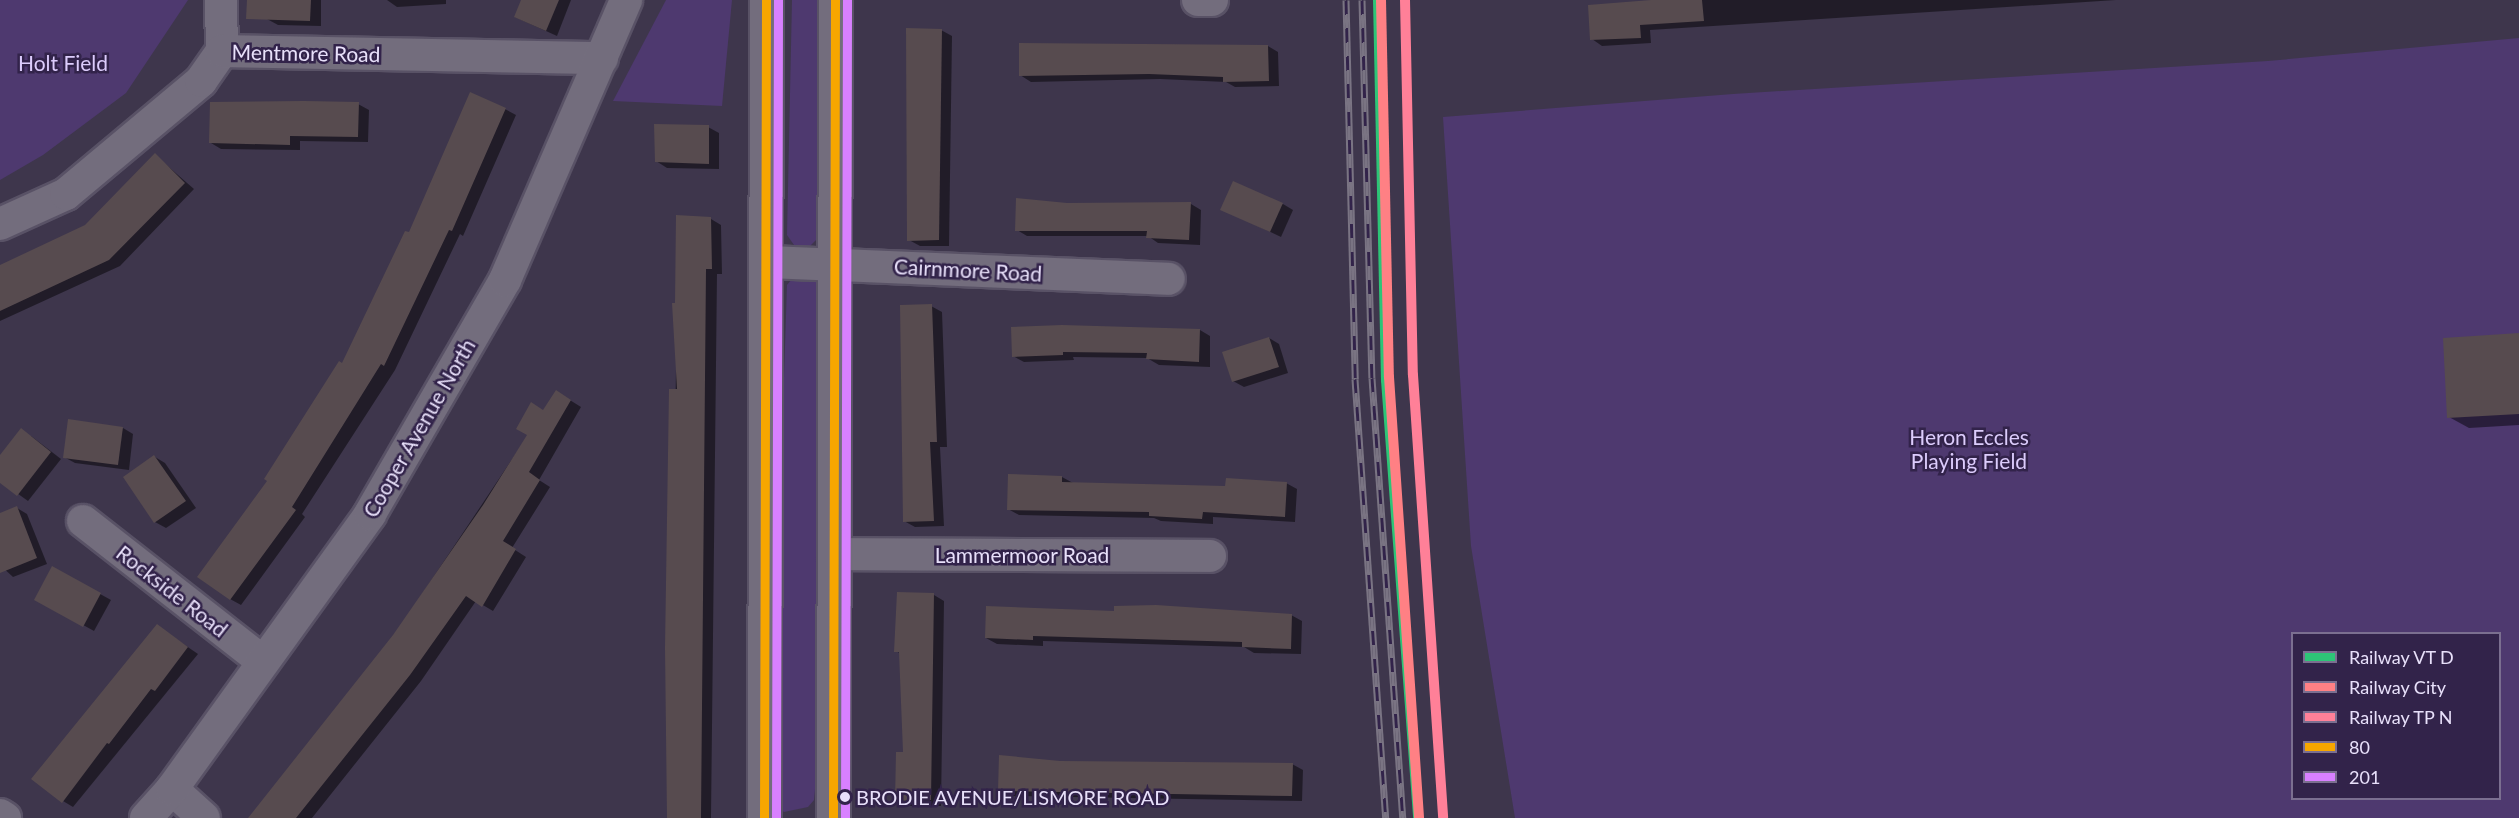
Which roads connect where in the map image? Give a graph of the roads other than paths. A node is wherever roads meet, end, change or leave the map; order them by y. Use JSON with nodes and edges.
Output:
{"nodes":[{"id":1,"x":221,"y":0,"type":"edge"},
{"id":2,"x":626,"y":0,"type":"edge"},
{"id":3,"x":766,"y":0,"type":"edge"},
{"id":4,"x":835,"y":0,"type":"edge"},
{"id":5,"x":1198,"y":0,"type":"edge"},
{"id":6,"x":1212,"y":0,"type":"edge"},
{"id":7,"x":222,"y":51,"type":"junction"},
{"id":8,"x":602,"y":58,"type":"junction"},
{"id":9,"x":0,"y":224,"type":"edge"},
{"id":10,"x":767,"y":262,"type":"junction"},
{"id":11,"x":837,"y":265,"type":"junction"},
{"id":12,"x":1169,"y":279,"type":"dead end"},
{"id":13,"x":83,"y":521,"type":"dead end"},
{"id":14,"x":834,"y":554,"type":"junction"},
{"id":15,"x":1210,"y":556,"type":"dead end"},
{"id":16,"x":261,"y":660,"type":"junction"},
{"id":17,"x":172,"y":789,"type":"junction"},
{"id":18,"x":0,"y":815,"type":"edge"},
{"id":19,"x":5,"y":818,"type":"edge"},
{"id":20,"x":146,"y":818,"type":"edge"},
{"id":21,"x":204,"y":818,"type":"edge"},
{"id":22,"x":764,"y":818,"type":"edge"},
{"id":23,"x":833,"y":818,"type":"edge"}],
"edges":[{"from":1,"to":7,"type":"street"},
{"from":2,"to":8,"type":"street","name":"Cooper Avenue North"},
{"from":3,"to":10,"type":"street"},
{"from":4,"to":11,"type":"street"},
{"from":5,"to":6,"type":"street"},
{"from":7,"to":8,"type":"street","name":"Mentmore Road"},
{"from":7,"to":9,"type":"street","name":"Mentmore Road"},
{"from":8,"to":16,"type":"street","name":"Cooper Avenue North"},
{"from":10,"to":11,"type":"street","name":"Cairnmore Road"},
{"from":10,"to":22,"type":"street"},
{"from":11,"to":12,"type":"street","name":"Cairnmore Road"},
{"from":11,"to":14,"type":"street"},
{"from":13,"to":16,"type":"street","name":"Rockside Road"},
{"from":14,"to":15,"type":"street","name":"Lammermoor Road"},
{"from":14,"to":23,"type":"street"},
{"from":16,"to":17,"type":"street","name":"Cooper Avenue North"},
{"from":17,"to":20,"type":"street","name":"Cooper Avenue North"},
{"from":17,"to":21,"type":"street"},
{"from":18,"to":19,"type":"street"}]}
